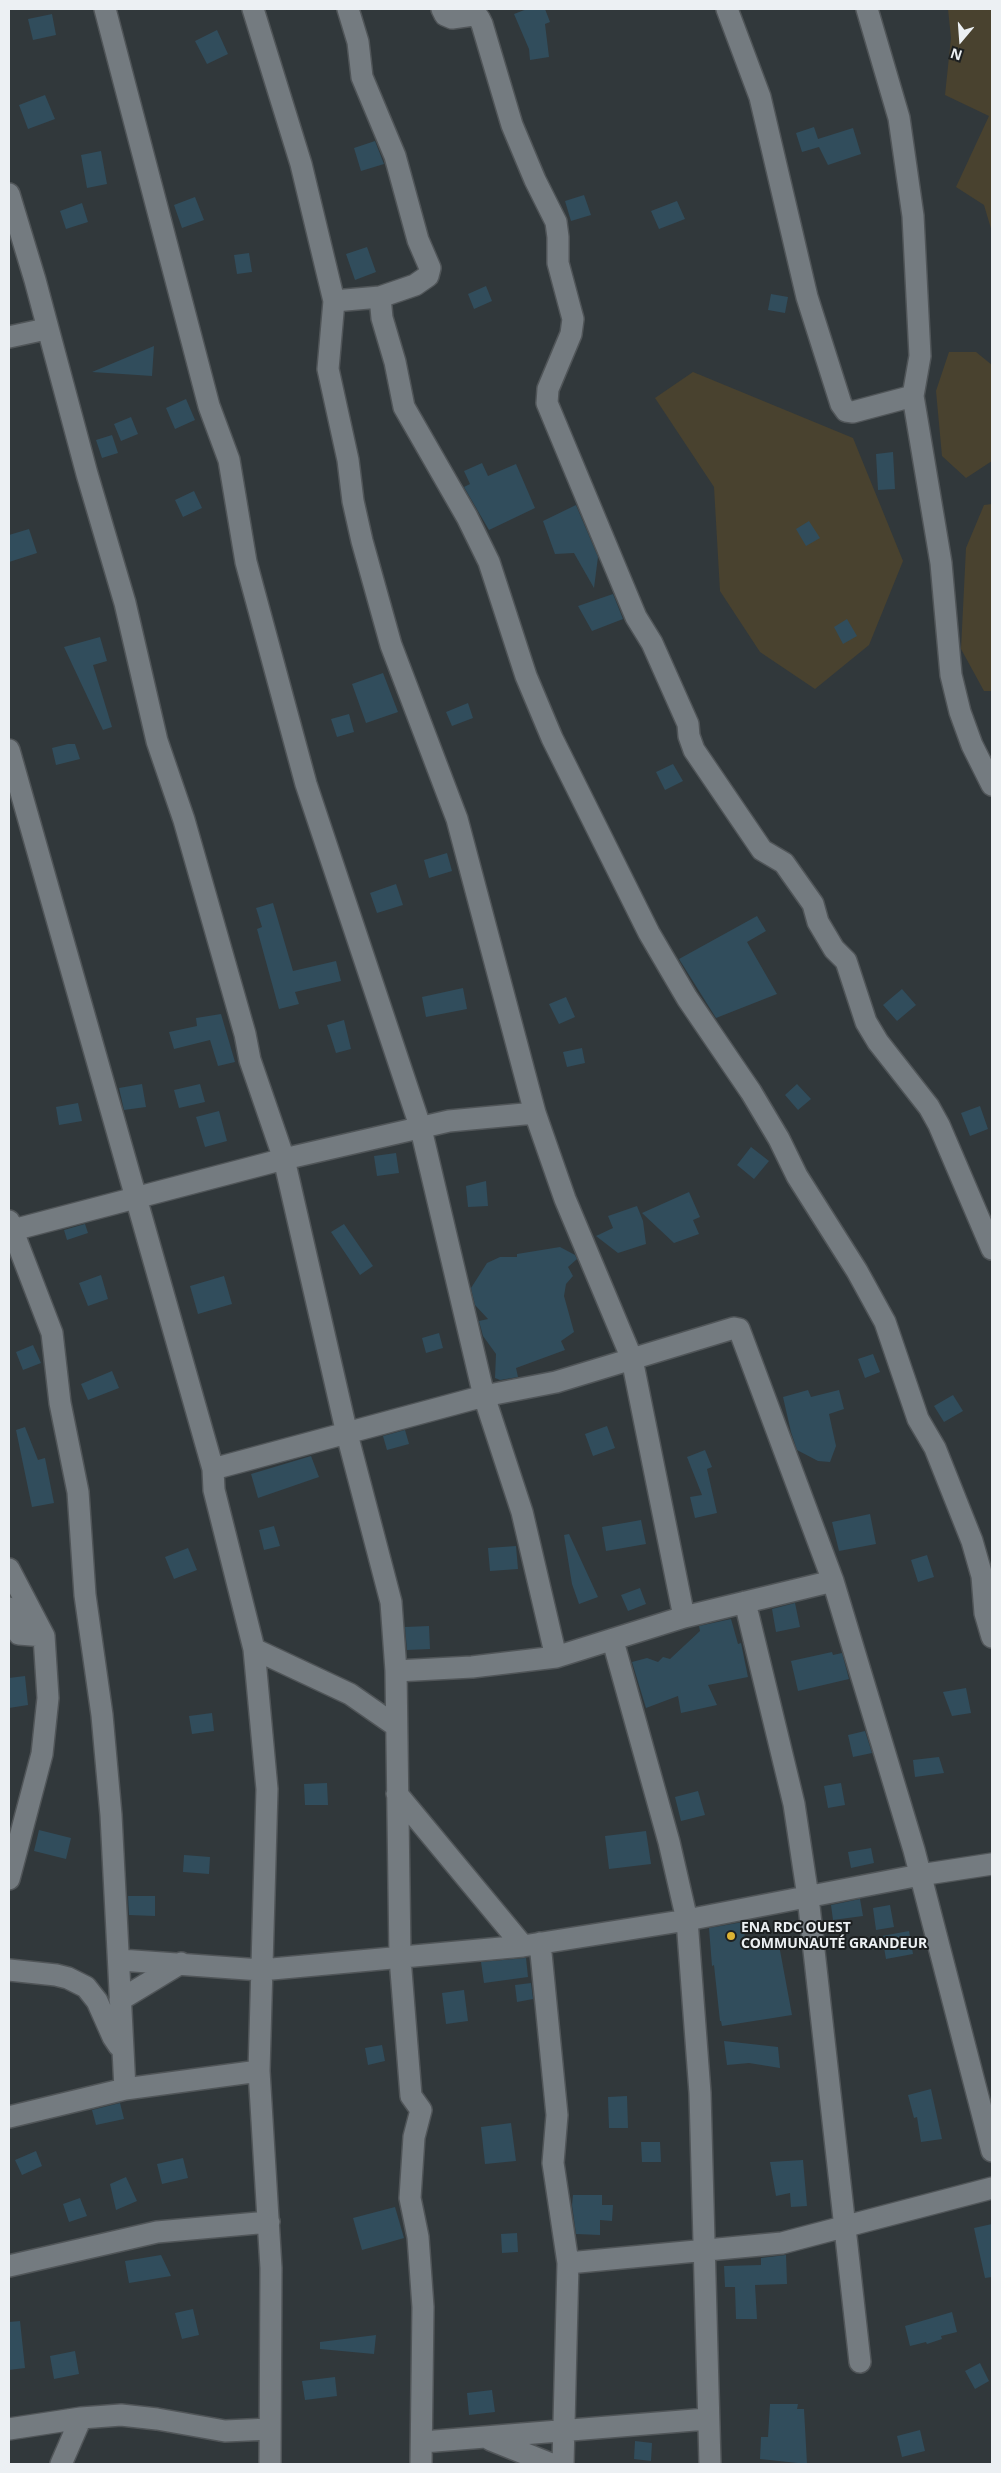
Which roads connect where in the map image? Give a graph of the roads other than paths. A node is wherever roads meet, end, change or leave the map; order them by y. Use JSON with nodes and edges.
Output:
{"nodes":[{"id":1,"x":105,"y":9,"type":"edge"},
{"id":2,"x":253,"y":9,"type":"edge"},
{"id":3,"x":348,"y":9,"type":"edge"},
{"id":4,"x":442,"y":9,"type":"edge"},
{"id":5,"x":727,"y":9,"type":"edge"},
{"id":6,"x":867,"y":9,"type":"edge"},
{"id":7,"x":9,"y":194,"type":"edge"},
{"id":8,"x":380,"y":297,"type":"junction"},
{"id":9,"x":334,"y":301,"type":"junction"},
{"id":10,"x":46,"y":330,"type":"junction"},
{"id":11,"x":9,"y":337,"type":"edge"},
{"id":12,"x":913,"y":396,"type":"junction"},
{"id":13,"x":9,"y":750,"type":"edge"},
{"id":14,"x":992,"y":784,"type":"edge"},
{"id":15,"x":535,"y":1113,"type":"junction"},
{"id":16,"x":421,"y":1129,"type":"junction"},
{"id":17,"x":284,"y":1159,"type":"junction"},
{"id":18,"x":137,"y":1196,"type":"junction"},
{"id":19,"x":11,"y":1226,"type":"edge"},
{"id":20,"x":992,"y":1249,"type":"edge"},
{"id":21,"x":632,"y":1359,"type":"junction"},
{"id":22,"x":484,"y":1396,"type":"junction"},
{"id":23,"x":347,"y":1434,"type":"junction"},
{"id":24,"x":213,"y":1469,"type":"junction"},
{"id":25,"x":9,"y":1570,"type":"edge"},
{"id":26,"x":833,"y":1581,"type":"junction"},
{"id":27,"x":745,"y":1602,"type":"junction"},
{"id":28,"x":9,"y":1608,"type":"edge"},
{"id":29,"x":684,"y":1618,"type":"junction"},
{"id":30,"x":14,"y":1634,"type":"edge"},
{"id":31,"x":44,"y":1636,"type":"junction"},
{"id":32,"x":992,"y":1637,"type":"edge"},
{"id":33,"x":613,"y":1641,"type":"junction"},
{"id":34,"x":254,"y":1649,"type":"junction"},
{"id":35,"x":556,"y":1657,"type":"junction"},
{"id":36,"x":396,"y":1671,"type":"junction"},
{"id":37,"x":396,"y":1726,"type":"junction"},
{"id":38,"x":397,"y":1794,"type":"junction"},
{"id":39,"x":914,"y":1850,"type":"junction"},
{"id":40,"x":992,"y":1864,"type":"edge"},
{"id":41,"x":968,"y":1867,"type":"junction"},
{"id":42,"x":920,"y":1875,"type":"junction"},
{"id":43,"x":9,"y":1879,"type":"edge"},
{"id":44,"x":808,"y":1897,"type":"junction"},
{"id":45,"x":687,"y":1920,"type":"junction"},
{"id":46,"x":532,"y":1945,"type":"junction"},
{"id":47,"x":400,"y":1958,"type":"junction"},
{"id":48,"x":120,"y":1960,"type":"junction"},
{"id":49,"x":181,"y":1963,"type":"junction"},
{"id":50,"x":9,"y":1970,"type":"edge"},
{"id":51,"x":261,"y":1970,"type":"junction"},
{"id":52,"x":120,"y":2000,"type":"junction"},
{"id":53,"x":122,"y":2051,"type":"junction"},
{"id":54,"x":259,"y":2071,"type":"junction"},
{"id":55,"x":125,"y":2089,"type":"junction"},
{"id":56,"x":9,"y":2117,"type":"edge"},
{"id":57,"x":992,"y":2151,"type":"edge"},
{"id":58,"x":992,"y":2188,"type":"edge"},
{"id":59,"x":269,"y":2222,"type":"junction"},
{"id":60,"x":843,"y":2226,"type":"junction"},
{"id":61,"x":703,"y":2250,"type":"junction"},
{"id":62,"x":568,"y":2263,"type":"junction"},
{"id":63,"x":9,"y":2266,"type":"edge"},
{"id":64,"x":860,"y":2362,"type":"dead end"},
{"id":65,"x":81,"y":2418,"type":"junction"},
{"id":66,"x":707,"y":2419,"type":"junction"},
{"id":67,"x":9,"y":2429,"type":"edge"},
{"id":68,"x":270,"y":2429,"type":"junction"},
{"id":69,"x":563,"y":2432,"type":"junction"},
{"id":70,"x":484,"y":2438,"type":"junction"},
{"id":71,"x":422,"y":2442,"type":"junction"},
{"id":72,"x":61,"y":2464,"type":"edge"},
{"id":73,"x":270,"y":2464,"type":"edge"},
{"id":74,"x":422,"y":2464,"type":"edge"},
{"id":75,"x":551,"y":2464,"type":"edge"},
{"id":76,"x":563,"y":2464,"type":"edge"},
{"id":77,"x":710,"y":2464,"type":"edge"}],
"edges":[{"from":1,"to":16,"type":"street"},
{"from":2,"to":9,"type":"street"},
{"from":3,"to":8,"type":"street"},
{"from":4,"to":20,"type":"street"},
{"from":5,"to":12,"type":"street"},
{"from":6,"to":12,"type":"street"},
{"from":7,"to":10,"type":"street"},
{"from":8,"to":9,"type":"street"},
{"from":8,"to":32,"type":"street"},
{"from":9,"to":15,"type":"street"},
{"from":10,"to":11,"type":"street"},
{"from":10,"to":17,"type":"street"},
{"from":12,"to":14,"type":"street"},
{"from":13,"to":18,"type":"street"},
{"from":15,"to":16,"type":"street"},
{"from":15,"to":21,"type":"street"},
{"from":16,"to":17,"type":"street"},
{"from":16,"to":22,"type":"street"},
{"from":17,"to":18,"type":"street"},
{"from":17,"to":23,"type":"street"},
{"from":18,"to":19,"type":"street"},
{"from":18,"to":24,"type":"street"},
{"from":19,"to":48,"type":"street"},
{"from":21,"to":22,"type":"street"},
{"from":21,"to":26,"type":"street"},
{"from":21,"to":29,"type":"street"},
{"from":22,"to":23,"type":"street"},
{"from":22,"to":35,"type":"street"},
{"from":23,"to":24,"type":"street"},
{"from":23,"to":36,"type":"street"},
{"from":24,"to":34,"type":"street"},
{"from":25,"to":31,"type":"street"},
{"from":26,"to":27,"type":"street"},
{"from":26,"to":39,"type":"street"},
{"from":27,"to":29,"type":"street"},
{"from":27,"to":44,"type":"street"},
{"from":28,"to":30,"type":"street"},
{"from":29,"to":33,"type":"street"},
{"from":30,"to":31,"type":"street"},
{"from":31,"to":43,"type":"street"},
{"from":33,"to":35,"type":"street"},
{"from":33,"to":45,"type":"street"},
{"from":34,"to":37,"type":"street"},
{"from":34,"to":51,"type":"street"},
{"from":35,"to":36,"type":"street"},
{"from":36,"to":37,"type":"street"},
{"from":37,"to":38,"type":"street"},
{"from":38,"to":46,"type":"street"},
{"from":38,"to":47,"type":"street"},
{"from":39,"to":41,"type":"street"},
{"from":39,"to":42,"type":"street"},
{"from":40,"to":41,"type":"street"},
{"from":41,"to":42,"type":"street"},
{"from":42,"to":44,"type":"street"},
{"from":42,"to":57,"type":"street"},
{"from":44,"to":45,"type":"street"},
{"from":44,"to":60,"type":"street"},
{"from":45,"to":46,"type":"street"},
{"from":45,"to":61,"type":"street"},
{"from":46,"to":47,"type":"street"},
{"from":46,"to":62,"type":"street"},
{"from":47,"to":51,"type":"street"},
{"from":47,"to":71,"type":"street"},
{"from":48,"to":49,"type":"street"},
{"from":48,"to":52,"type":"street"},
{"from":49,"to":51,"type":"street"},
{"from":49,"to":52,"type":"street"},
{"from":50,"to":53,"type":"street"},
{"from":51,"to":54,"type":"street"},
{"from":52,"to":53,"type":"street"},
{"from":53,"to":55,"type":"street"},
{"from":54,"to":55,"type":"street"},
{"from":54,"to":59,"type":"street"},
{"from":55,"to":56,"type":"street"},
{"from":58,"to":60,"type":"street"},
{"from":59,"to":63,"type":"street"},
{"from":59,"to":68,"type":"street"},
{"from":60,"to":61,"type":"street"},
{"from":60,"to":64,"type":"street"},
{"from":61,"to":62,"type":"street"},
{"from":61,"to":66,"type":"street"},
{"from":62,"to":69,"type":"street"},
{"from":65,"to":67,"type":"street"},
{"from":65,"to":68,"type":"street"},
{"from":65,"to":72,"type":"street"},
{"from":66,"to":69,"type":"street"},
{"from":66,"to":77,"type":"street"},
{"from":68,"to":73,"type":"street"},
{"from":69,"to":70,"type":"street"},
{"from":69,"to":76,"type":"street"},
{"from":70,"to":71,"type":"street"},
{"from":70,"to":75,"type":"street"},
{"from":71,"to":74,"type":"street"}]}
